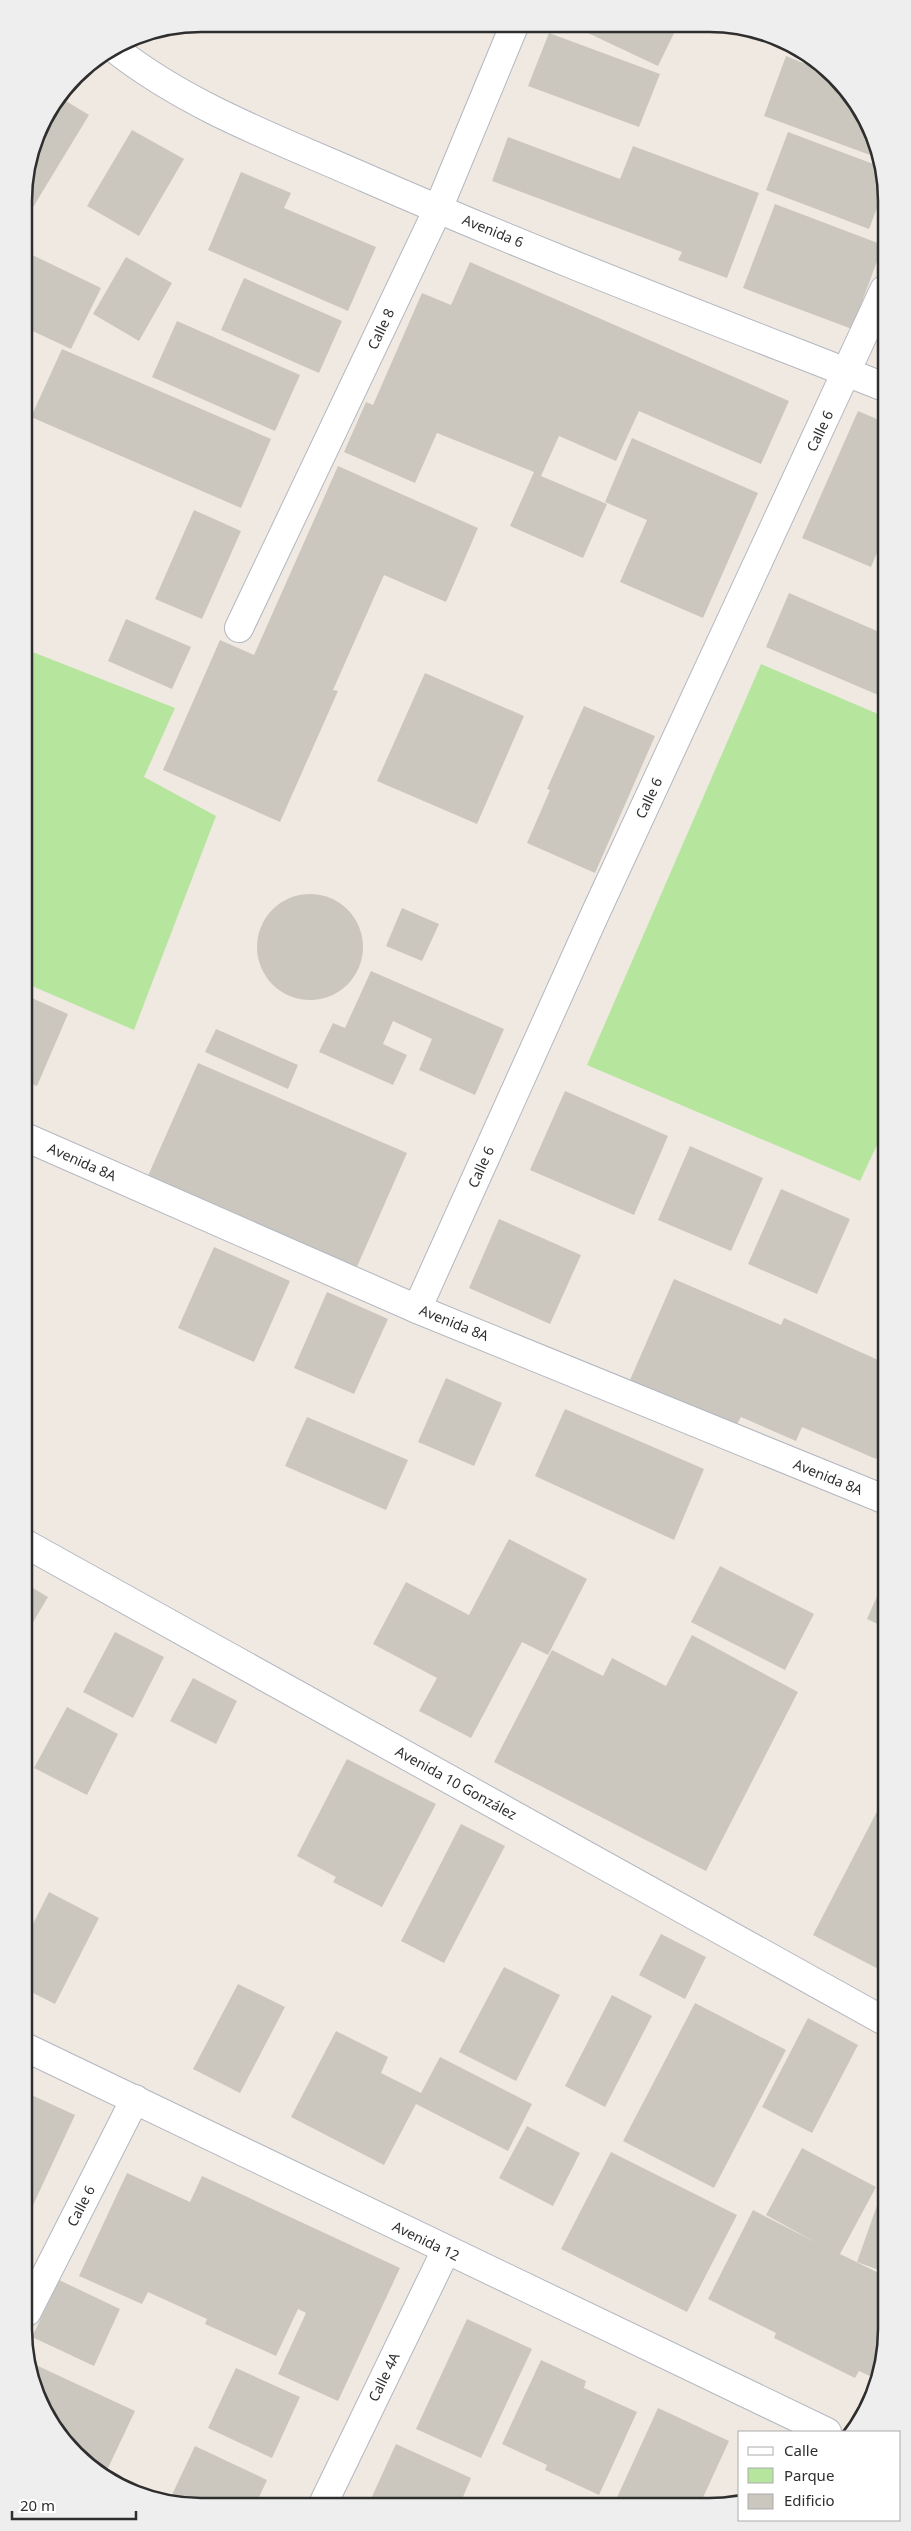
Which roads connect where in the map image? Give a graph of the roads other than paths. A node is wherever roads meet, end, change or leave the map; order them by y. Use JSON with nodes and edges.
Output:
{"nodes":[{"id":1,"x":511,"y":32,"type":"edge"},
{"id":2,"x":121,"y":53,"type":"edge"},
{"id":3,"x":438,"y":209,"type":"junction"},
{"id":4,"x":878,"y":303,"type":"edge"},
{"id":5,"x":847,"y":373,"type":"junction"},
{"id":6,"x":878,"y":385,"type":"edge"},
{"id":7,"x":240,"y":628,"type":"dead end"},
{"id":8,"x":33,"y":1140,"type":"edge"},
{"id":9,"x":417,"y":1309,"type":"junction"},
{"id":10,"x":878,"y":1497,"type":"edge"},
{"id":11,"x":32,"y":1548,"type":"edge"},
{"id":12,"x":878,"y":2018,"type":"edge"},
{"id":13,"x":32,"y":2050,"type":"edge"},
{"id":14,"x":135,"y":2099,"type":"junction"},
{"id":15,"x":446,"y":2250,"type":"junction"},
{"id":16,"x":32,"y":2302,"type":"edge"},
{"id":17,"x":797,"y":2426,"type":"edge"},
{"id":18,"x":822,"y":2431,"type":"edge"},
{"id":19,"x":326,"y":2498,"type":"edge"}],
"edges":[{"from":1,"to":3,"type":"street","name":"Calle 8"},
{"from":2,"to":3,"type":"street","name":"Avenida 6"},
{"from":3,"to":5,"type":"street","name":"Avenida 6"},
{"from":3,"to":7,"type":"street","name":"Calle 8"},
{"from":4,"to":5,"type":"street","name":"Calle 6"},
{"from":5,"to":6,"type":"street","name":"Avenida 6"},
{"from":5,"to":9,"type":"street","name":"Calle 6"},
{"from":8,"to":9,"type":"street","name":"Avenida 8A"},
{"from":9,"to":10,"type":"street","name":"Avenida 8A"},
{"from":11,"to":12,"type":"street","name":"Avenida 10 González"},
{"from":13,"to":14,"type":"street","name":"Avenida 12"},
{"from":14,"to":15,"type":"street","name":"Avenida 12"},
{"from":14,"to":16,"type":"street","name":"Calle 6"},
{"from":15,"to":17,"type":"street","name":"Avenida 12"},
{"from":15,"to":19,"type":"street","name":"Calle 4A"},
{"from":17,"to":18,"type":"street","name":"Avenida 12"}]}
